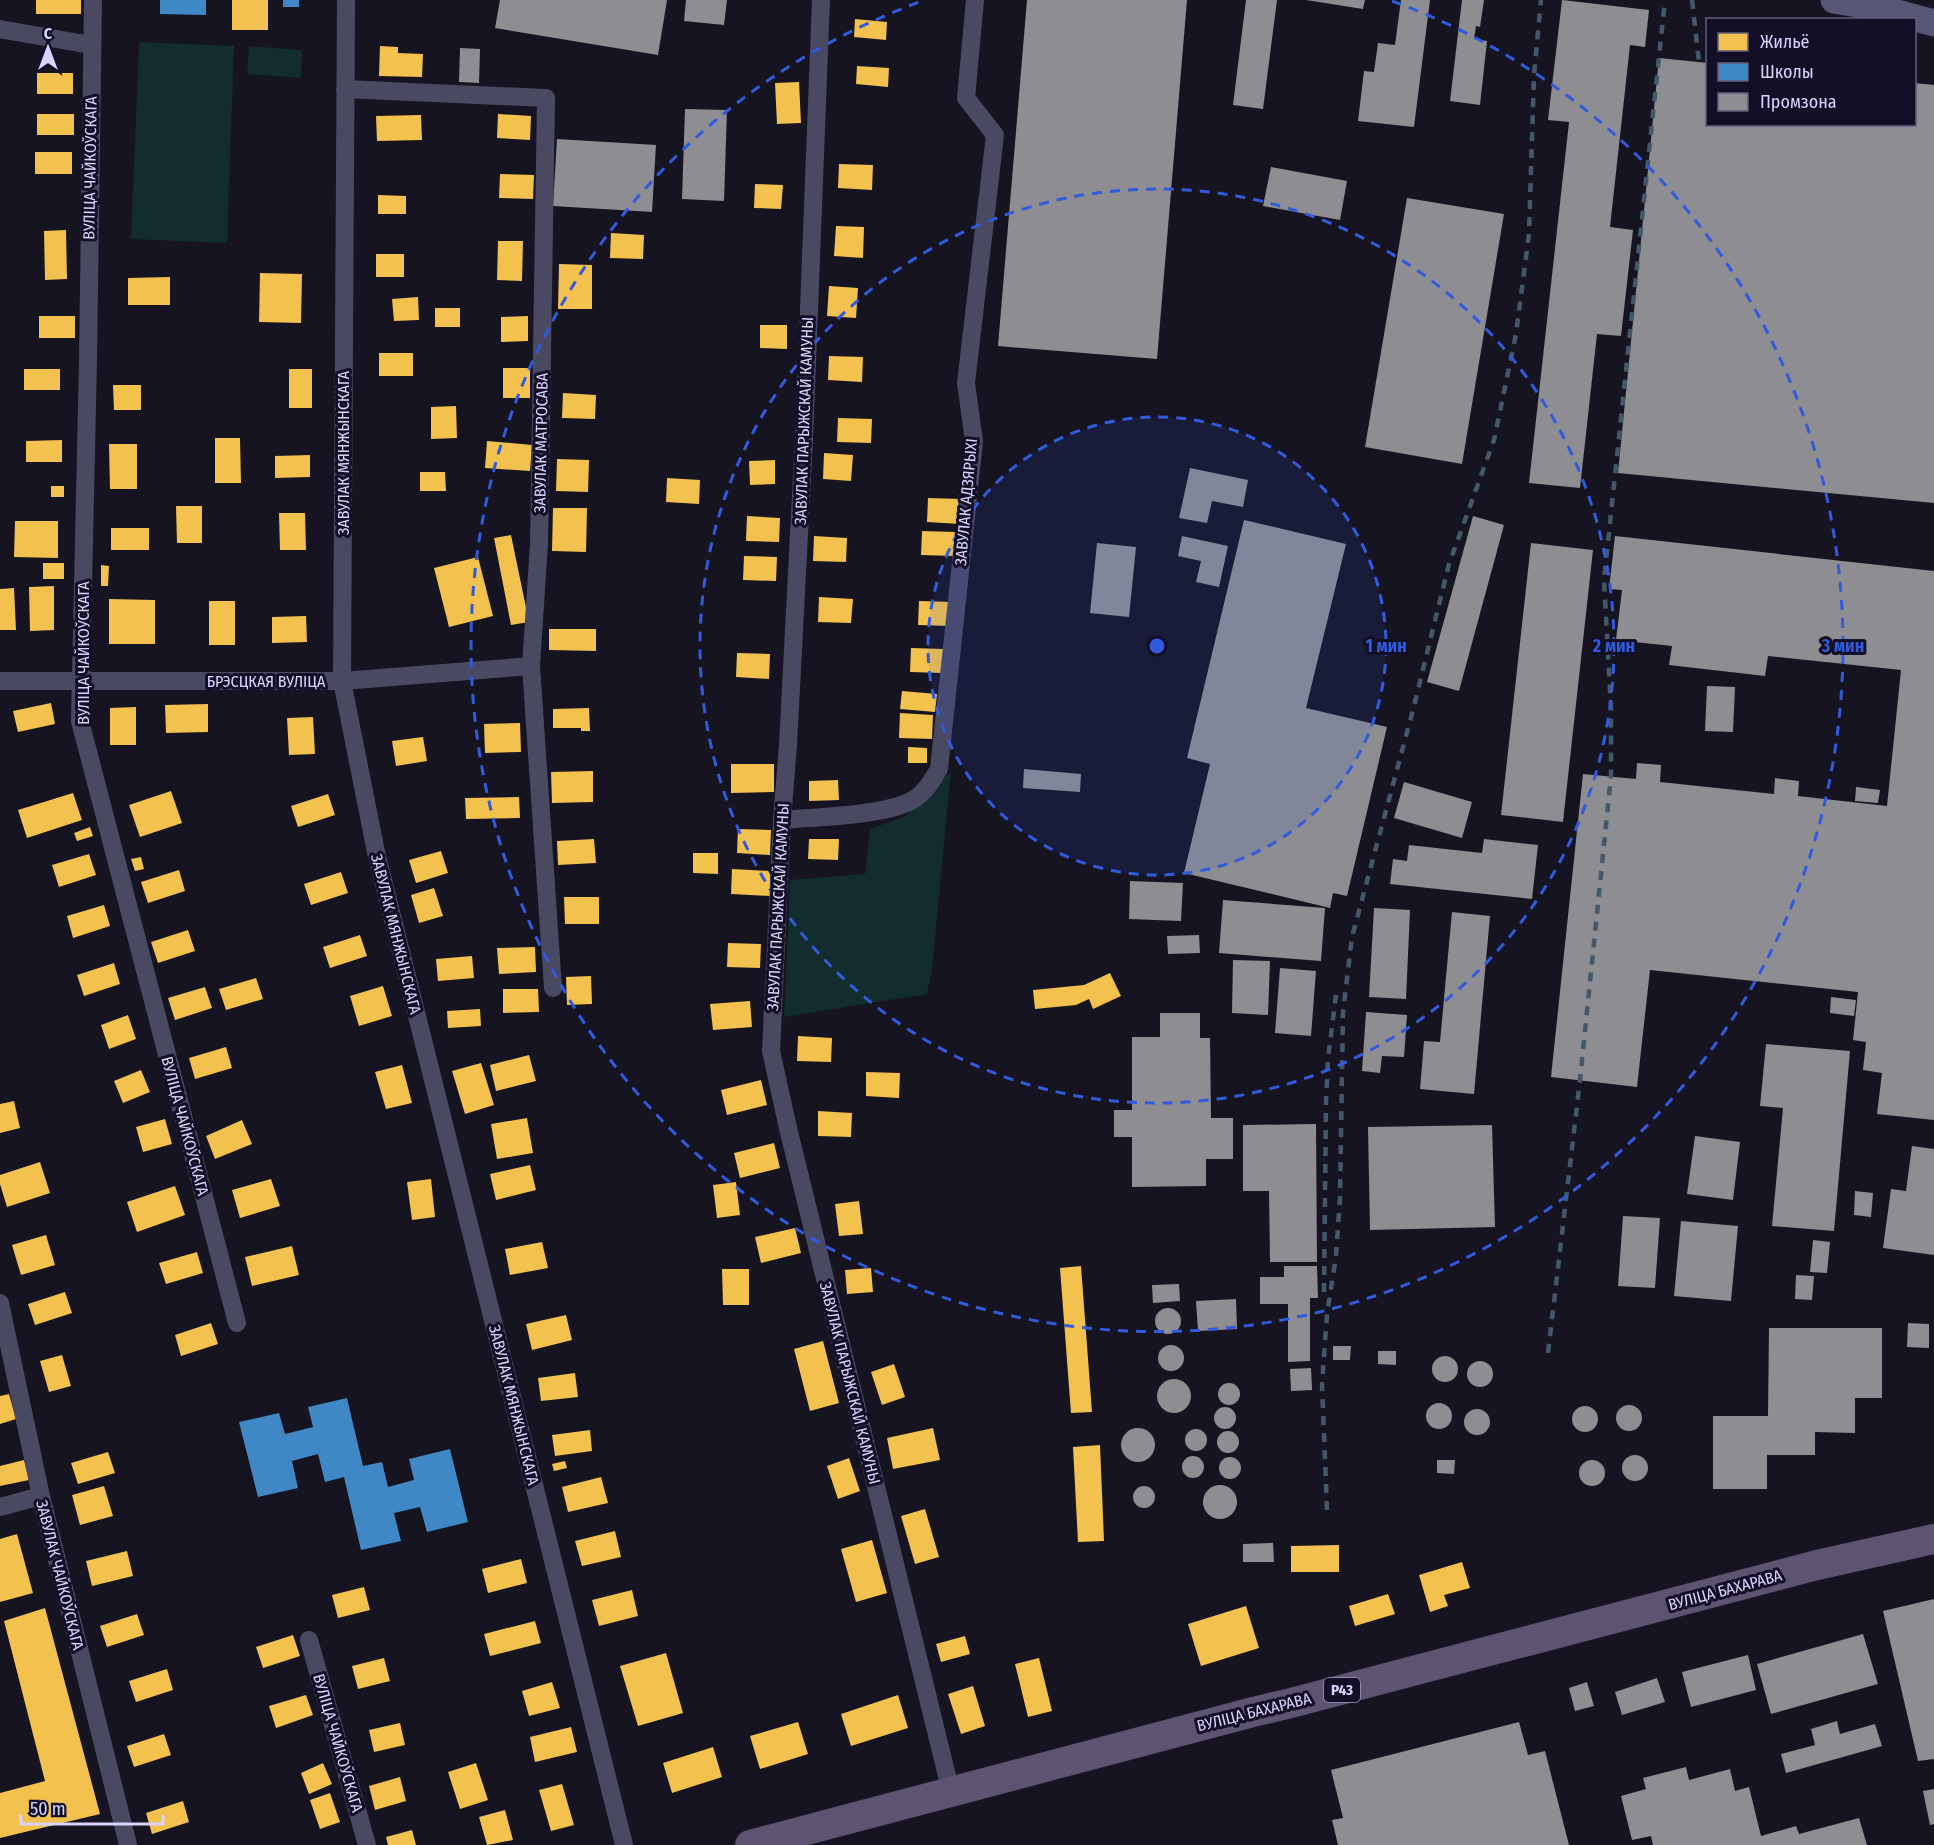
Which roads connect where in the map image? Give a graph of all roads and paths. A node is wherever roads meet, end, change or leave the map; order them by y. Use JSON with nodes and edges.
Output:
{"nodes":[{"id":1,"x":93,"y":0,"type":"edge"},
{"id":2,"x":346,"y":0,"type":"edge"},
{"id":3,"x":821,"y":0,"type":"edge"},
{"id":4,"x":975,"y":0,"type":"edge"},
{"id":5,"x":1834,"y":0,"type":"edge"},
{"id":6,"x":1916,"y":18,"type":"edge"},
{"id":7,"x":1916,"y":18,"type":"edge"},
{"id":8,"x":1934,"y":23,"type":"edge"},
{"id":9,"x":0,"y":29,"type":"edge"},
{"id":10,"x":91,"y":45,"type":"junction"},
{"id":11,"x":345,"y":89,"type":"junction"},
{"id":12,"x":531,"y":666,"type":"junction"},
{"id":13,"x":0,"y":681,"type":"edge"},
{"id":14,"x":342,"y":681,"type":"junction"},
{"id":15,"x":81,"y":682,"type":"junction"},
{"id":16,"x":782,"y":820,"type":"junction"},
{"id":17,"x":553,"y":988,"type":"dead end"},
{"id":18,"x":0,"y":1303,"type":"edge"},
{"id":19,"x":237,"y":1323,"type":"dead end"},
{"id":20,"x":40,"y":1496,"type":"junction"},
{"id":21,"x":0,"y":1507,"type":"edge"},
{"id":22,"x":1934,"y":1539,"type":"edge"},
{"id":23,"x":309,"y":1640,"type":"dead end"},
{"id":24,"x":951,"y":1792,"type":"junction"},
{"id":25,"x":128,"y":1845,"type":"edge"},
{"id":26,"x":367,"y":1845,"type":"edge"},
{"id":27,"x":624,"y":1845,"type":"edge"},
{"id":28,"x":750,"y":1845,"type":"edge"}],
"edges":[{"from":1,"to":10,"type":"street","name":"ВУЛІЦА ЧАЙКОЎСКАГА"},
{"from":2,"to":11,"type":"street","name":"ЗАВУЛАК МЯНЖЫНСКАГА"},
{"from":3,"to":16,"type":"street","name":"ЗАВУЛАК ПАРЫЖСКАЙ КАМУНЫ"},
{"from":4,"to":16,"type":"street","name":"ЗАВУЛАК АДЗЯРЫХІ"},
{"from":5,"to":6,"type":"main road"},
{"from":7,"to":8,"type":"main road"},
{"from":9,"to":10,"type":"street"},
{"from":10,"to":15,"type":"street","name":"ВУЛІЦА ЧАЙКОЎСКАГА"},
{"from":11,"to":12,"type":"street","name":"ЗАВУЛАК МАТРОСАВА"},
{"from":11,"to":14,"type":"street","name":"ЗАВУЛАК МЯНЖЫНСКАГА"},
{"from":12,"to":14,"type":"street","name":"БРЭСЦКАЯ ВУЛІЦА"},
{"from":12,"to":17,"type":"street","name":"ЗАВУЛАК МАТРОСАВА"},
{"from":13,"to":15,"type":"street","name":"БРЭСЦКАЯ ВУЛІЦА"},
{"from":14,"to":15,"type":"street","name":"БРЭСЦКАЯ ВУЛІЦА"},
{"from":14,"to":27,"type":"street","name":"ЗАВУЛАК МЯНЖЫНСКАГА"},
{"from":15,"to":19,"type":"street","name":"ВУЛІЦА ЧАЙКОЎСКАГА"},
{"from":16,"to":24,"type":"street","name":"ЗАВУЛАК ПАРЫЖСКАЙ КАМУНЫ"},
{"from":18,"to":20,"type":"street","name":"ЗАВУЛАК ЧАЙКОЎСКАГА"},
{"from":20,"to":21,"type":"street"},
{"from":20,"to":25,"type":"street","name":"ЗАВУЛАК ЧАЙКОЎСКАГА"},
{"from":22,"to":24,"type":"main road","name":"ВУЛІЦА БАХАРАВА","number":"Р43"},
{"from":23,"to":26,"type":"street","name":"ВУЛІЦА ЧАЙКОЎСКАГА"},
{"from":24,"to":28,"type":"main road","name":"ВУЛІЦА БАХАРАВА","number":"Р43"}]}
